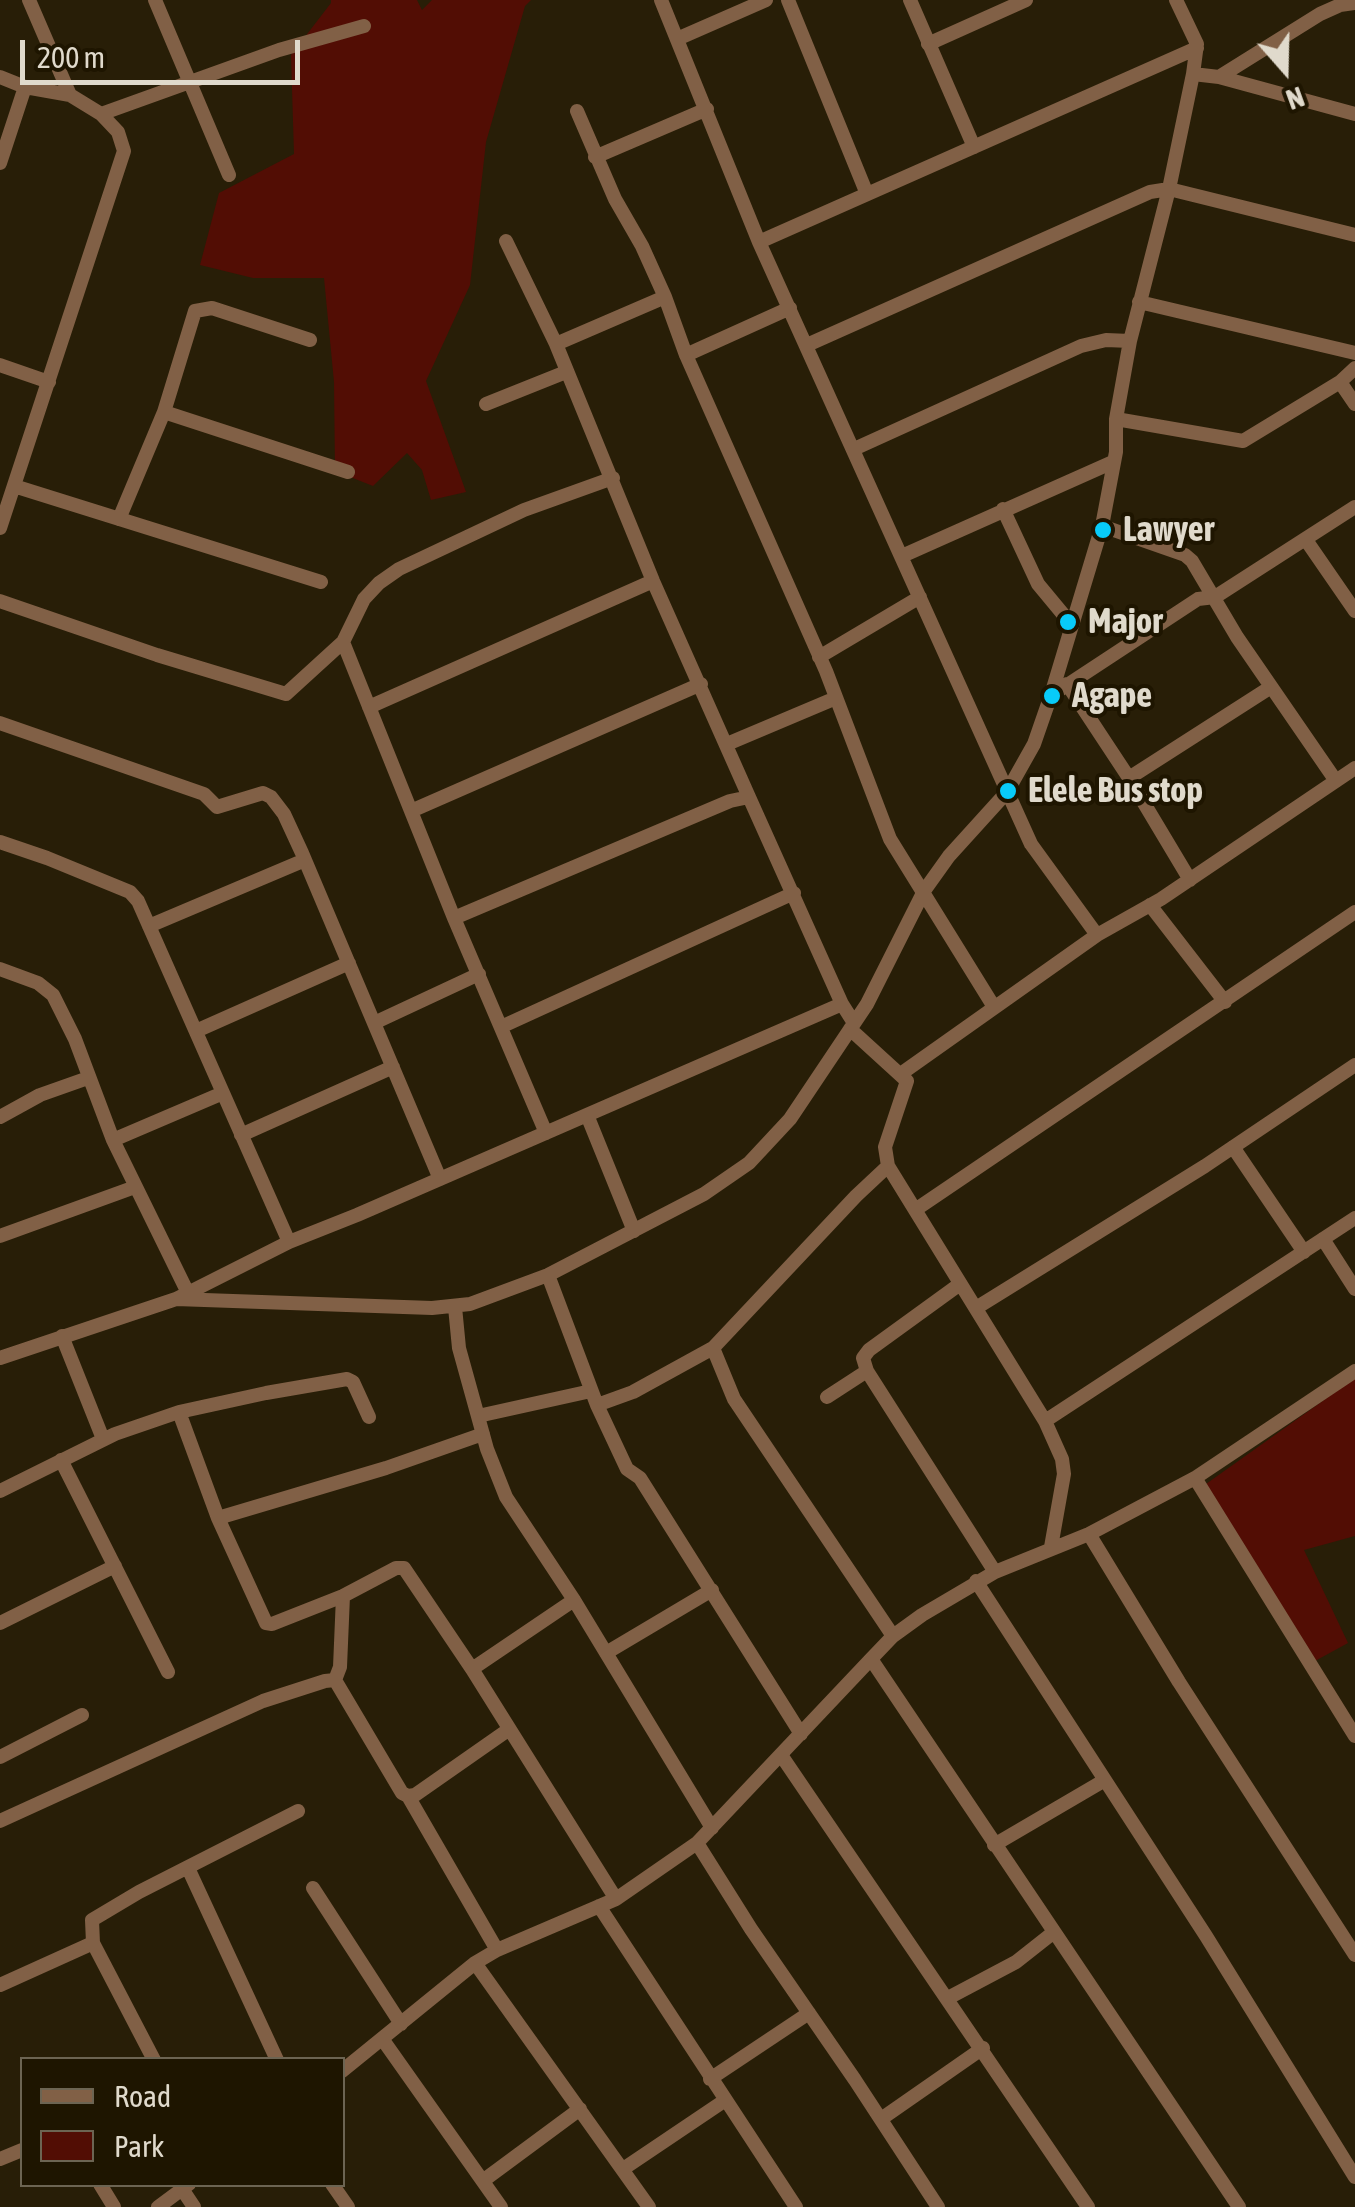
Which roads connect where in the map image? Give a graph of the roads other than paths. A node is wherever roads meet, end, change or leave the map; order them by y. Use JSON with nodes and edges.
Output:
{"nodes":[{"id":1,"x":30,"y":0,"type":"edge"},
{"id":2,"x":156,"y":0,"type":"edge"},
{"id":3,"x":661,"y":0,"type":"edge"},
{"id":4,"x":766,"y":0,"type":"edge"},
{"id":5,"x":788,"y":0,"type":"edge"},
{"id":6,"x":910,"y":0,"type":"edge"},
{"id":7,"x":1026,"y":0,"type":"edge"},
{"id":8,"x":1176,"y":0,"type":"edge"},
{"id":9,"x":1352,"y":2,"type":"edge"},
{"id":10,"x":364,"y":26,"type":"dead end"},
{"id":11,"x":677,"y":39,"type":"junction"},
{"id":12,"x":928,"y":44,"type":"junction"},
{"id":13,"x":1198,"y":48,"type":"junction"},
{"id":14,"x":1193,"y":74,"type":"junction"},
{"id":15,"x":0,"y":76,"type":"edge"},
{"id":16,"x":1219,"y":76,"type":"junction"},
{"id":17,"x":190,"y":81,"type":"junction"},
{"id":18,"x":25,"y":87,"type":"junction"},
{"id":19,"x":70,"y":94,"type":"junction"},
{"id":20,"x":706,"y":109,"type":"junction"},
{"id":21,"x":577,"y":111,"type":"dead end"},
{"id":22,"x":101,"y":114,"type":"junction"},
{"id":23,"x":1355,"y":114,"type":"edge"},
{"id":24,"x":974,"y":147,"type":"junction"},
{"id":25,"x":595,"y":157,"type":"junction"},
{"id":26,"x":0,"y":163,"type":"edge"},
{"id":27,"x":229,"y":174,"type":"dead end"},
{"id":28,"x":1169,"y":188,"type":"junction"},
{"id":29,"x":867,"y":194,"type":"junction"},
{"id":30,"x":1355,"y":235,"type":"edge"},
{"id":31,"x":506,"y":241,"type":"dead end"},
{"id":32,"x":759,"y":242,"type":"junction"},
{"id":33,"x":665,"y":297,"type":"junction"},
{"id":34,"x":1139,"y":302,"type":"junction"},
{"id":35,"x":790,"y":308,"type":"junction"},
{"id":36,"x":310,"y":340,"type":"dead end"},
{"id":37,"x":1130,"y":341,"type":"junction"},
{"id":38,"x":556,"y":344,"type":"junction"},
{"id":39,"x":807,"y":345,"type":"junction"},
{"id":40,"x":1355,"y":354,"type":"edge"},
{"id":41,"x":686,"y":355,"type":"junction"},
{"id":42,"x":0,"y":364,"type":"edge"},
{"id":43,"x":1355,"y":368,"type":"edge"},
{"id":44,"x":566,"y":372,"type":"junction"},
{"id":45,"x":49,"y":382,"type":"junction"},
{"id":46,"x":1340,"y":382,"type":"junction"},
{"id":47,"x":486,"y":404,"type":"dead end"},
{"id":48,"x":1355,"y":404,"type":"edge"},
{"id":49,"x":164,"y":412,"type":"junction"},
{"id":50,"x":1116,"y":419,"type":"junction"},
{"id":51,"x":854,"y":449,"type":"junction"},
{"id":52,"x":1113,"y":462,"type":"junction"},
{"id":53,"x":348,"y":472,"type":"dead end"},
{"id":54,"x":613,"y":478,"type":"junction"},
{"id":55,"x":14,"y":486,"type":"junction"},
{"id":56,"x":1355,"y":507,"type":"edge"},
{"id":57,"x":1004,"y":510,"type":"junction"},
{"id":58,"x":119,"y":519,"type":"junction"},
{"id":59,"x":1102,"y":526,"type":"junction"},
{"id":60,"x":0,"y":528,"type":"edge"},
{"id":61,"x":1306,"y":540,"type":"junction"},
{"id":62,"x":902,"y":556,"type":"junction"},
{"id":63,"x":653,"y":581,"type":"junction"},
{"id":64,"x":321,"y":582,"type":"dead end"},
{"id":65,"x":920,"y":596,"type":"junction"},
{"id":66,"x":1215,"y":597,"type":"junction"},
{"id":67,"x":0,"y":601,"type":"edge"},
{"id":68,"x":1355,"y":610,"type":"edge"},
{"id":69,"x":1072,"y":625,"type":"junction"},
{"id":70,"x":343,"y":642,"type":"junction"},
{"id":71,"x":819,"y":657,"type":"junction"},
{"id":72,"x":701,"y":684,"type":"junction"},
{"id":73,"x":1067,"y":684,"type":"junction"},
{"id":74,"x":1270,"y":687,"type":"junction"},
{"id":75,"x":1051,"y":696,"type":"junction"},
{"id":76,"x":836,"y":698,"type":"junction"},
{"id":77,"x":368,"y":707,"type":"junction"},
{"id":78,"x":0,"y":723,"type":"edge"},
{"id":79,"x":728,"y":744,"type":"junction"},
{"id":80,"x":1355,"y":768,"type":"edge"},
{"id":81,"x":1129,"y":778,"type":"junction"},
{"id":82,"x":1336,"y":781,"type":"junction"},
{"id":83,"x":746,"y":790,"type":"junction"},
{"id":84,"x":1006,"y":792,"type":"junction"},
{"id":85,"x":411,"y":811,"type":"junction"},
{"id":86,"x":0,"y":842,"type":"edge"},
{"id":87,"x":305,"y":860,"type":"junction"},
{"id":88,"x":1190,"y":880,"type":"junction"},
{"id":89,"x":924,"y":891,"type":"junction"},
{"id":90,"x":794,"y":893,"type":"junction"},
{"id":91,"x":1150,"y":906,"type":"junction"},
{"id":92,"x":1355,"y":912,"type":"edge"},
{"id":93,"x":454,"y":918,"type":"junction"},
{"id":94,"x":149,"y":926,"type":"junction"},
{"id":95,"x":1096,"y":935,"type":"junction"},
{"id":96,"x":349,"y":963,"type":"junction"},
{"id":97,"x":0,"y":969,"type":"edge"},
{"id":98,"x":479,"y":974,"type":"junction"},
{"id":99,"x":1224,"y":1002,"type":"junction"},
{"id":100,"x":842,"y":1004,"type":"junction"},
{"id":101,"x":994,"y":1007,"type":"junction"},
{"id":102,"x":374,"y":1024,"type":"junction"},
{"id":103,"x":502,"y":1026,"type":"junction"},
{"id":104,"x":852,"y":1026,"type":"junction"},
{"id":105,"x":196,"y":1031,"type":"junction"},
{"id":106,"x":1355,"y":1065,"type":"edge"},
{"id":107,"x":393,"y":1067,"type":"junction"},
{"id":108,"x":902,"y":1073,"type":"junction"},
{"id":109,"x":88,"y":1078,"type":"junction"},
{"id":110,"x":223,"y":1093,"type":"junction"},
{"id":111,"x":587,"y":1115,"type":"junction"},
{"id":112,"x":0,"y":1116,"type":"edge"},
{"id":113,"x":546,"y":1133,"type":"junction"},
{"id":114,"x":241,"y":1136,"type":"junction"},
{"id":115,"x":113,"y":1140,"type":"junction"},
{"id":116,"x":1233,"y":1147,"type":"junction"},
{"id":117,"x":888,"y":1166,"type":"junction"},
{"id":118,"x":440,"y":1178,"type":"junction"},
{"id":119,"x":135,"y":1187,"type":"junction"},
{"id":120,"x":915,"y":1210,"type":"junction"},
{"id":121,"x":1355,"y":1218,"type":"edge"},
{"id":122,"x":634,"y":1231,"type":"junction"},
{"id":123,"x":0,"y":1236,"type":"edge"},
{"id":124,"x":1323,"y":1239,"type":"junction"},
{"id":125,"x":289,"y":1242,"type":"junction"},
{"id":126,"x":1304,"y":1252,"type":"junction"},
{"id":127,"x":548,"y":1275,"type":"junction"},
{"id":128,"x":960,"y":1284,"type":"junction"},
{"id":129,"x":1355,"y":1289,"type":"edge"},
{"id":130,"x":182,"y":1295,"type":"junction"},
{"id":131,"x":455,"y":1307,"type":"junction"},
{"id":132,"x":976,"y":1308,"type":"junction"},
{"id":133,"x":62,"y":1336,"type":"junction"},
{"id":134,"x":713,"y":1348,"type":"junction"},
{"id":135,"x":1,"y":1358,"type":"edge"},
{"id":136,"x":867,"y":1371,"type":"junction"},
{"id":137,"x":1355,"y":1371,"type":"edge"},
{"id":138,"x":826,"y":1397,"type":"dead end"},
{"id":139,"x":594,"y":1398,"type":"junction"},
{"id":140,"x":179,"y":1412,"type":"junction"},
{"id":141,"x":478,"y":1416,"type":"junction"},
{"id":142,"x":368,"y":1417,"type":"dead end"},
{"id":143,"x":1045,"y":1421,"type":"junction"},
{"id":144,"x":483,"y":1434,"type":"junction"},
{"id":145,"x":103,"y":1439,"type":"junction"},
{"id":146,"x":61,"y":1460,"type":"junction"},
{"id":147,"x":1195,"y":1478,"type":"junction"},
{"id":148,"x":0,"y":1491,"type":"edge"},
{"id":149,"x":218,"y":1518,"type":"junction"},
{"id":150,"x":1089,"y":1534,"type":"junction"},
{"id":151,"x":1051,"y":1546,"type":"junction"},
{"id":152,"x":115,"y":1566,"type":"junction"},
{"id":153,"x":995,"y":1572,"type":"junction"},
{"id":154,"x":976,"y":1582,"type":"junction"},
{"id":155,"x":712,"y":1590,"type":"junction"},
{"id":156,"x":342,"y":1596,"type":"junction"},
{"id":157,"x":574,"y":1600,"type":"junction"},
{"id":158,"x":0,"y":1624,"type":"edge"},
{"id":159,"x":894,"y":1636,"type":"junction"},
{"id":160,"x":606,"y":1654,"type":"junction"},
{"id":161,"x":871,"y":1658,"type":"junction"},
{"id":162,"x":472,"y":1669,"type":"junction"},
{"id":163,"x":168,"y":1672,"type":"dead end"},
{"id":164,"x":336,"y":1680,"type":"junction"},
{"id":165,"x":82,"y":1715,"type":"dead end"},
{"id":166,"x":1348,"y":1717,"type":"edge"},
{"id":167,"x":508,"y":1730,"type":"junction"},
{"id":168,"x":801,"y":1734,"type":"junction"},
{"id":169,"x":1355,"y":1736,"type":"edge"},
{"id":170,"x":781,"y":1755,"type":"junction"},
{"id":171,"x":0,"y":1756,"type":"edge"},
{"id":172,"x":1105,"y":1780,"type":"junction"},
{"id":173,"x":408,"y":1796,"type":"junction"},
{"id":174,"x":298,"y":1810,"type":"dead end"},
{"id":175,"x":0,"y":1821,"type":"edge"},
{"id":176,"x":712,"y":1828,"type":"junction"},
{"id":177,"x":697,"y":1843,"type":"junction"},
{"id":178,"x":994,"y":1845,"type":"junction"},
{"id":179,"x":188,"y":1868,"type":"junction"},
{"id":180,"x":313,"y":1888,"type":"dead end"},
{"id":181,"x":616,"y":1900,"type":"junction"},
{"id":182,"x":599,"y":1906,"type":"junction"},
{"id":183,"x":1054,"y":1932,"type":"junction"},
{"id":184,"x":93,"y":1943,"type":"junction"},
{"id":185,"x":498,"y":1950,"type":"junction"},
{"id":186,"x":1355,"y":1955,"type":"edge"},
{"id":187,"x":475,"y":1963,"type":"junction"},
{"id":188,"x":0,"y":1985,"type":"edge"},
{"id":189,"x":948,"y":1998,"type":"junction"},
{"id":190,"x":809,"y":2013,"type":"junction"},
{"id":191,"x":401,"y":2024,"type":"junction"},
{"id":192,"x":383,"y":2040,"type":"junction"},
{"id":193,"x":982,"y":2048,"type":"junction"},
{"id":194,"x":152,"y":2057,"type":"edge"},
{"id":195,"x":276,"y":2057,"type":"edge"},
{"id":196,"x":345,"y":2068,"type":"edge"},
{"id":197,"x":710,"y":2080,"type":"junction"},
{"id":198,"x":724,"y":2100,"type":"junction"},
{"id":199,"x":580,"y":2108,"type":"junction"},
{"id":200,"x":881,"y":2119,"type":"junction"},
{"id":201,"x":623,"y":2169,"type":"junction"},
{"id":202,"x":1355,"y":2176,"type":"edge"},
{"id":203,"x":484,"y":2180,"type":"junction"},
{"id":204,"x":185,"y":2187,"type":"edge"},
{"id":205,"x":158,"y":2207,"type":"edge"},
{"id":206,"x":194,"y":2207,"type":"edge"},
{"id":207,"x":501,"y":2207,"type":"edge"},
{"id":208,"x":648,"y":2207,"type":"edge"},
{"id":209,"x":796,"y":2207,"type":"edge"},
{"id":210,"x":938,"y":2207,"type":"edge"},
{"id":211,"x":1088,"y":2207,"type":"edge"},
{"id":212,"x":1239,"y":2207,"type":"edge"}],
"edges":[{"from":1,"to":19,"type":"street"},
{"from":2,"to":17,"type":"street"},
{"from":3,"to":11,"type":"street"},
{"from":4,"to":11,"type":"street"},
{"from":5,"to":29,"type":"street"},
{"from":6,"to":12,"type":"street"},
{"from":7,"to":12,"type":"street"},
{"from":8,"to":13,"type":"street"},
{"from":9,"to":16,"type":"street"},
{"from":10,"to":17,"type":"street"},
{"from":11,"to":20,"type":"street"},
{"from":12,"to":24,"type":"street"},
{"from":13,"to":14,"type":"street"},
{"from":13,"to":24,"type":"street"},
{"from":14,"to":16,"type":"street"},
{"from":14,"to":28,"type":"street"},
{"from":15,"to":18,"type":"street"},
{"from":16,"to":23,"type":"street"},
{"from":17,"to":22,"type":"street"},
{"from":17,"to":27,"type":"street"},
{"from":18,"to":19,"type":"street"},
{"from":18,"to":26,"type":"street"},
{"from":19,"to":22,"type":"street"},
{"from":20,"to":25,"type":"street"},
{"from":20,"to":32,"type":"street"},
{"from":21,"to":25,"type":"street"},
{"from":22,"to":45,"type":"street"},
{"from":24,"to":29,"type":"street"},
{"from":25,"to":33,"type":"street"},
{"from":28,"to":30,"type":"street"},
{"from":28,"to":34,"type":"street"},
{"from":28,"to":39,"type":"street"},
{"from":29,"to":32,"type":"street"},
{"from":31,"to":38,"type":"street"},
{"from":32,"to":35,"type":"street"},
{"from":33,"to":38,"type":"street"},
{"from":33,"to":41,"type":"street"},
{"from":34,"to":37,"type":"street"},
{"from":34,"to":40,"type":"street"},
{"from":35,"to":39,"type":"street"},
{"from":35,"to":41,"type":"street"},
{"from":36,"to":49,"type":"street"},
{"from":37,"to":50,"type":"street"},
{"from":37,"to":51,"type":"street"},
{"from":38,"to":44,"type":"street"},
{"from":39,"to":51,"type":"street"},
{"from":41,"to":71,"type":"street"},
{"from":42,"to":45,"type":"street"},
{"from":43,"to":46,"type":"street"},
{"from":44,"to":47,"type":"street"},
{"from":44,"to":54,"type":"street"},
{"from":45,"to":55,"type":"street"},
{"from":46,"to":48,"type":"street"},
{"from":46,"to":50,"type":"street"},
{"from":49,"to":53,"type":"street"},
{"from":49,"to":58,"type":"street"},
{"from":50,"to":52,"type":"street"},
{"from":51,"to":62,"type":"street"},
{"from":52,"to":57,"type":"street"},
{"from":52,"to":59,"type":"street"},
{"from":54,"to":63,"type":"street"},
{"from":54,"to":70,"type":"street"},
{"from":55,"to":58,"type":"street"},
{"from":55,"to":60,"type":"street"},
{"from":56,"to":61,"type":"street"},
{"from":57,"to":62,"type":"street"},
{"from":57,"to":69,"type":"street"},
{"from":58,"to":64,"type":"street"},
{"from":59,"to":66,"type":"street"},
{"from":59,"to":69,"type":"street"},
{"from":61,"to":66,"type":"street"},
{"from":61,"to":68,"type":"street"},
{"from":62,"to":65,"type":"street"},
{"from":63,"to":72,"type":"street"},
{"from":63,"to":77,"type":"street"},
{"from":65,"to":71,"type":"street"},
{"from":65,"to":84,"type":"street"},
{"from":66,"to":73,"type":"street"},
{"from":66,"to":74,"type":"street"},
{"from":67,"to":70,"type":"street"},
{"from":69,"to":75,"type":"street"},
{"from":70,"to":77,"type":"street"},
{"from":71,"to":76,"type":"street"},
{"from":72,"to":79,"type":"street"},
{"from":72,"to":85,"type":"street"},
{"from":73,"to":75,"type":"street"},
{"from":73,"to":81,"type":"street"},
{"from":74,"to":81,"type":"street"},
{"from":74,"to":82,"type":"street"},
{"from":75,"to":84,"type":"street"},
{"from":76,"to":79,"type":"street"},
{"from":76,"to":89,"type":"street"},
{"from":77,"to":85,"type":"street"},
{"from":78,"to":87,"type":"street"},
{"from":79,"to":83,"type":"street"},
{"from":80,"to":82,"type":"street"},
{"from":81,"to":88,"type":"street"},
{"from":82,"to":88,"type":"street"},
{"from":83,"to":90,"type":"street"},
{"from":83,"to":93,"type":"street"},
{"from":84,"to":89,"type":"street"},
{"from":84,"to":95,"type":"street"},
{"from":85,"to":93,"type":"street"},
{"from":86,"to":94,"type":"street"},
{"from":87,"to":94,"type":"street"},
{"from":87,"to":96,"type":"street"},
{"from":88,"to":91,"type":"street"},
{"from":89,"to":101,"type":"street"},
{"from":89,"to":104,"type":"street"},
{"from":90,"to":100,"type":"street"},
{"from":90,"to":103,"type":"street"},
{"from":91,"to":95,"type":"street"},
{"from":91,"to":99,"type":"street"},
{"from":92,"to":99,"type":"street"},
{"from":93,"to":98,"type":"street"},
{"from":94,"to":105,"type":"street"},
{"from":95,"to":101,"type":"street"},
{"from":96,"to":102,"type":"street"},
{"from":96,"to":105,"type":"street"},
{"from":97,"to":109,"type":"street"},
{"from":98,"to":102,"type":"street"},
{"from":98,"to":103,"type":"street"},
{"from":99,"to":120,"type":"street"},
{"from":100,"to":104,"type":"street"},
{"from":100,"to":111,"type":"street"},
{"from":101,"to":108,"type":"street"},
{"from":102,"to":107,"type":"street"},
{"from":103,"to":113,"type":"street"},
{"from":104,"to":108,"type":"street"},
{"from":104,"to":122,"type":"street"},
{"from":105,"to":110,"type":"street"},
{"from":106,"to":116,"type":"street"},
{"from":107,"to":114,"type":"street"},
{"from":107,"to":118,"type":"street"},
{"from":108,"to":117,"type":"street"},
{"from":109,"to":112,"type":"street"},
{"from":109,"to":115,"type":"street"},
{"from":110,"to":114,"type":"street"},
{"from":110,"to":115,"type":"street"},
{"from":111,"to":113,"type":"street"},
{"from":111,"to":122,"type":"street"},
{"from":113,"to":118,"type":"street"},
{"from":114,"to":125,"type":"street"},
{"from":115,"to":119,"type":"street"},
{"from":116,"to":126,"type":"street"},
{"from":116,"to":132,"type":"street"},
{"from":117,"to":120,"type":"street"},
{"from":117,"to":134,"type":"street"},
{"from":118,"to":125,"type":"street"},
{"from":119,"to":123,"type":"street"},
{"from":119,"to":130,"type":"street"},
{"from":120,"to":128,"type":"street"},
{"from":121,"to":124,"type":"street"},
{"from":122,"to":127,"type":"street"},
{"from":124,"to":126,"type":"street"},
{"from":124,"to":129,"type":"street"},
{"from":125,"to":130,"type":"street"},
{"from":126,"to":143,"type":"street"},
{"from":127,"to":131,"type":"street"},
{"from":127,"to":139,"type":"street"},
{"from":128,"to":132,"type":"street"},
{"from":128,"to":136,"type":"street"},
{"from":130,"to":131,"type":"street"},
{"from":130,"to":133,"type":"street"},
{"from":131,"to":141,"type":"street"},
{"from":132,"to":143,"type":"street"},
{"from":133,"to":135,"type":"street"},
{"from":133,"to":145,"type":"street"},
{"from":134,"to":139,"type":"street"},
{"from":134,"to":159,"type":"street"},
{"from":136,"to":138,"type":"street"},
{"from":136,"to":153,"type":"street"},
{"from":137,"to":147,"type":"street"},
{"from":139,"to":141,"type":"street"},
{"from":139,"to":155,"type":"street"},
{"from":140,"to":142,"type":"street"},
{"from":140,"to":145,"type":"street"},
{"from":140,"to":149,"type":"street"},
{"from":141,"to":144,"type":"street"},
{"from":143,"to":151,"type":"street"},
{"from":144,"to":149,"type":"street"},
{"from":144,"to":157,"type":"street"},
{"from":145,"to":146,"type":"street"},
{"from":146,"to":148,"type":"street"},
{"from":146,"to":152,"type":"street"},
{"from":147,"to":150,"type":"street"},
{"from":147,"to":166,"type":"street"},
{"from":149,"to":156,"type":"street"},
{"from":150,"to":151,"type":"street"},
{"from":150,"to":186,"type":"street"},
{"from":151,"to":153,"type":"street"},
{"from":152,"to":158,"type":"street"},
{"from":152,"to":163,"type":"street"},
{"from":153,"to":154,"type":"street"},
{"from":154,"to":159,"type":"street"},
{"from":154,"to":172,"type":"street"},
{"from":155,"to":160,"type":"street"},
{"from":155,"to":168,"type":"street"},
{"from":156,"to":162,"type":"street"},
{"from":156,"to":164,"type":"street"},
{"from":157,"to":160,"type":"street"},
{"from":157,"to":162,"type":"street"},
{"from":159,"to":161,"type":"street"},
{"from":160,"to":176,"type":"street"},
{"from":161,"to":168,"type":"street"},
{"from":161,"to":178,"type":"street"},
{"from":162,"to":167,"type":"street"},
{"from":164,"to":173,"type":"street"},
{"from":164,"to":175,"type":"street"},
{"from":165,"to":171,"type":"street"},
{"from":166,"to":169,"type":"street"},
{"from":167,"to":173,"type":"street"},
{"from":167,"to":181,"type":"street"},
{"from":168,"to":170,"type":"street"},
{"from":170,"to":176,"type":"street"},
{"from":170,"to":189,"type":"street"},
{"from":172,"to":178,"type":"street"},
{"from":172,"to":202,"type":"street"},
{"from":173,"to":185,"type":"street"},
{"from":174,"to":179,"type":"street"},
{"from":176,"to":177,"type":"street"},
{"from":177,"to":181,"type":"street"},
{"from":177,"to":190,"type":"street"},
{"from":178,"to":183,"type":"street"},
{"from":179,"to":184,"type":"street"},
{"from":179,"to":195,"type":"street"},
{"from":180,"to":191,"type":"street"},
{"from":181,"to":182,"type":"street"},
{"from":182,"to":185,"type":"street"},
{"from":182,"to":197,"type":"street"},
{"from":183,"to":189,"type":"street"},
{"from":183,"to":212,"type":"street"},
{"from":184,"to":188,"type":"street"},
{"from":184,"to":194,"type":"street"},
{"from":185,"to":187,"type":"street"},
{"from":187,"to":191,"type":"street"},
{"from":187,"to":199,"type":"street"},
{"from":189,"to":193,"type":"street"},
{"from":190,"to":197,"type":"street"},
{"from":190,"to":200,"type":"street"},
{"from":191,"to":192,"type":"street"},
{"from":192,"to":196,"type":"street"},
{"from":192,"to":203,"type":"street"},
{"from":193,"to":200,"type":"street"},
{"from":193,"to":211,"type":"street"},
{"from":197,"to":198,"type":"street"},
{"from":198,"to":201,"type":"street"},
{"from":198,"to":209,"type":"street"},
{"from":199,"to":201,"type":"street"},
{"from":199,"to":203,"type":"street"},
{"from":200,"to":210,"type":"street"},
{"from":201,"to":208,"type":"street"},
{"from":203,"to":207,"type":"street"},
{"from":204,"to":205,"type":"street"},
{"from":204,"to":206,"type":"street"}]}
